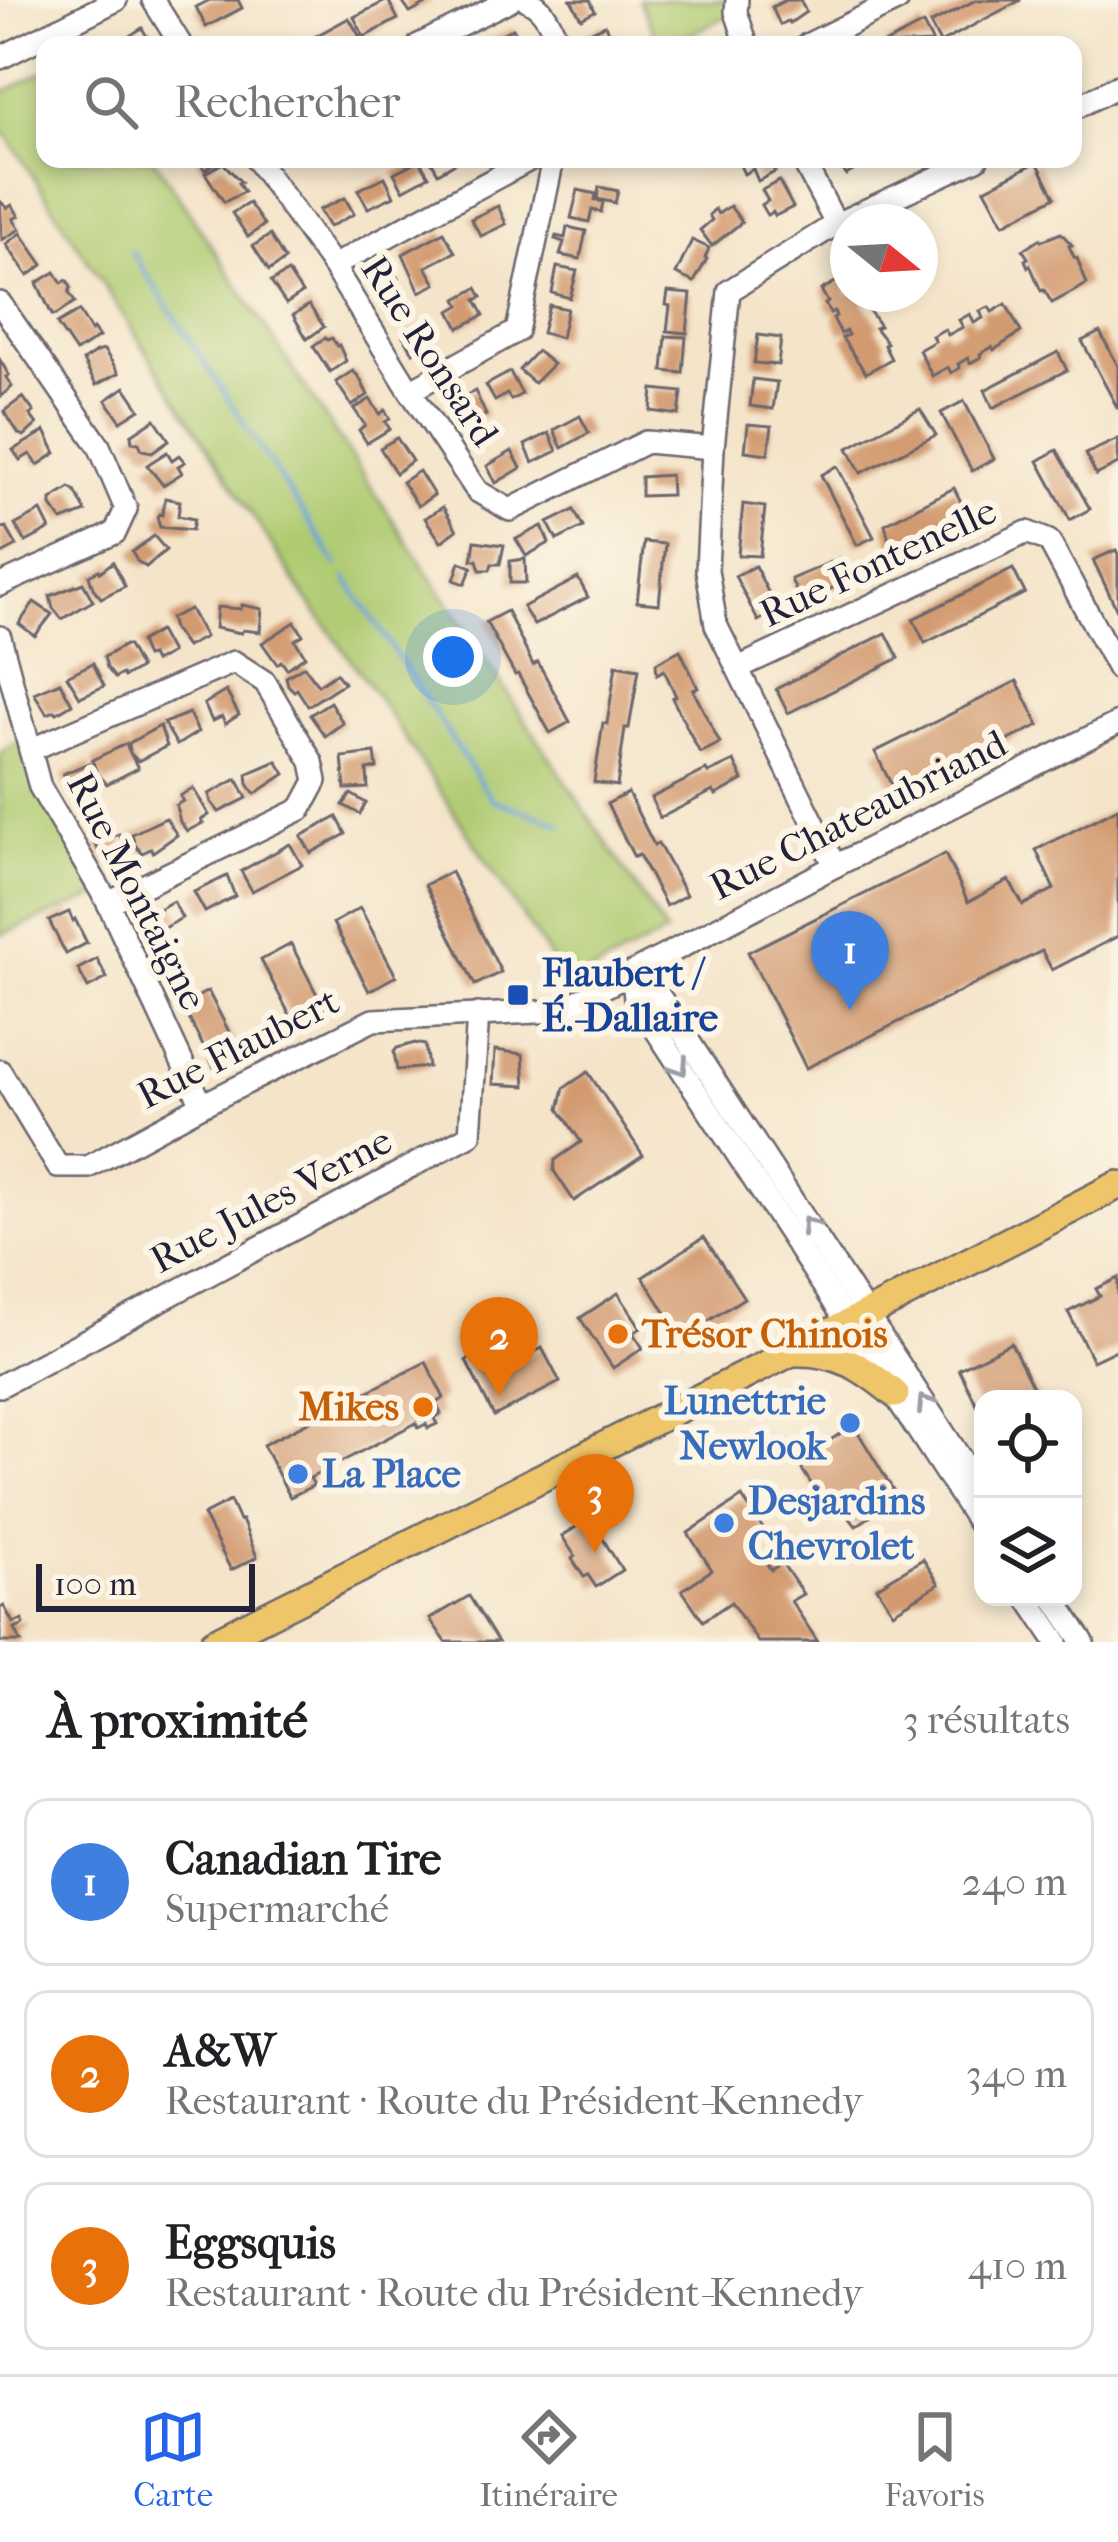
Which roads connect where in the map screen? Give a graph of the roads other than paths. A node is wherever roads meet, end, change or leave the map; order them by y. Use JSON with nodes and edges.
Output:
{"nodes":[{"id":1,"x":116,"y":0,"type":"edge"},
{"id":2,"x":153,"y":0,"type":"edge"},
{"id":3,"x":510,"y":0,"type":"edge"},
{"id":4,"x":527,"y":0,"type":"edge"},
{"id":5,"x":737,"y":0,"type":"edge"},
{"id":6,"x":898,"y":0,"type":"edge"},
{"id":7,"x":44,"y":36,"type":"edge"},
{"id":8,"x":175,"y":36,"type":"edge"},
{"id":9,"x":437,"y":36,"type":"edge"},
{"id":10,"x":556,"y":36,"type":"edge"},
{"id":11,"x":744,"y":36,"type":"edge"},
{"id":12,"x":825,"y":36,"type":"edge"},
{"id":13,"x":36,"y":40,"type":"edge"},
{"id":14,"x":0,"y":58,"type":"edge"},
{"id":15,"x":1118,"y":86,"type":"edge"},
{"id":16,"x":1082,"y":104,"type":"edge"},
{"id":17,"x":262,"y":168,"type":"edge"},
{"id":18,"x":514,"y":168,"type":"edge"},
{"id":19,"x":551,"y":168,"type":"edge"},
{"id":20,"x":807,"y":168,"type":"edge"},
{"id":21,"x":957,"y":168,"type":"edge"},
{"id":22,"x":879,"y":204,"type":"edge"},
{"id":23,"x":830,"y":213,"type":"edge"},
{"id":24,"x":830,"y":228,"type":"edge"},
{"id":25,"x":333,"y":266,"type":"junction"},
{"id":26,"x":0,"y":303,"type":"edge"},
{"id":27,"x":410,"y":391,"type":"junction"},
{"id":28,"x":713,"y":448,"type":"junction"},
{"id":29,"x":0,"y":586,"type":"edge"},
{"id":30,"x":0,"y":637,"type":"edge"},
{"id":31,"x":738,"y":668,"type":"junction"},
{"id":32,"x":1118,"y":669,"type":"edge"},
{"id":33,"x":1118,"y":723,"type":"edge"},
{"id":34,"x":30,"y":750,"type":"junction"},
{"id":35,"x":835,"y":866,"type":"junction"},
{"id":36,"x":109,"y":903,"type":"junction"},
{"id":37,"x":632,"y":973,"type":"junction"},
{"id":38,"x":478,"y":1014,"type":"junction"},
{"id":39,"x":0,"y":1071,"type":"edge"},
{"id":40,"x":202,"y":1105,"type":"junction"},
{"id":41,"x":1118,"y":1185,"type":"edge"},
{"id":42,"x":857,"y":1319,"type":"junction"},
{"id":43,"x":792,"y":1352,"type":"junction"},
{"id":44,"x":0,"y":1386,"type":"edge"},
{"id":45,"x":895,"y":1394,"type":"junction"},
{"id":46,"x":974,"y":1480,"type":"edge"},
{"id":47,"x":974,"y":1516,"type":"edge"},
{"id":48,"x":1033,"y":1606,"type":"edge"},
{"id":49,"x":1059,"y":1606,"type":"edge"},
{"id":50,"x":214,"y":1642,"type":"edge"},
{"id":51,"x":1057,"y":1642,"type":"edge"},
{"id":52,"x":1083,"y":1642,"type":"edge"}],
"edges":[{"from":1,"to":7,"type":"street"},
{"from":2,"to":8,"type":"street"},
{"from":3,"to":9,"type":"street"},
{"from":4,"to":10,"type":"street"},
{"from":5,"to":11,"type":"street"},
{"from":6,"to":12,"type":"street"},
{"from":13,"to":14,"type":"street"},
{"from":15,"to":16,"type":"street"},
{"from":17,"to":25,"type":"street","name":"Rue Ronsard"},
{"from":18,"to":25,"type":"street"},
{"from":19,"to":27,"type":"street"},
{"from":20,"to":23,"type":"street"},
{"from":21,"to":22,"type":"street"},
{"from":24,"to":28,"type":"street"},
{"from":25,"to":27,"type":"street","name":"Rue Ronsard"},
{"from":26,"to":29,"type":"street"},
{"from":27,"to":28,"type":"street","name":"Rue Ronsard"},
{"from":28,"to":31,"type":"street"},
{"from":30,"to":34,"type":"street","name":"Rue Montaigne"},
{"from":31,"to":32,"type":"street","name":"Rue Fontenelle"},
{"from":31,"to":35,"type":"street"},
{"from":33,"to":35,"type":"street","name":"Rue Chateaubriand"},
{"from":34,"to":36,"type":"street","name":"Rue Montaigne"},
{"from":34,"to":36,"type":"street"},
{"from":35,"to":37,"type":"street","name":"Rue Chateaubriand"},
{"from":36,"to":40,"type":"street","name":"Rue Montaigne"},
{"from":37,"to":38,"type":"street","name":"Rue Flaubert"},
{"from":37,"to":42,"type":"street"},
{"from":38,"to":40,"type":"street","name":"Rue Flaubert"},
{"from":38,"to":44,"type":"street","name":"Rue Jules Verne"},
{"from":39,"to":40,"type":"street","name":"Rue Flaubert"},
{"from":41,"to":42,"type":"main road"},
{"from":42,"to":43,"type":"main road"},
{"from":42,"to":45,"type":"street"},
{"from":46,"to":42,"type":"street","one_way":true},
{"from":43,"to":45,"type":"main road"},
{"from":43,"to":50,"type":"main road"},
{"from":45,"to":47,"type":"street"},
{"from":48,"to":51,"type":"street"},
{"from":49,"to":52,"type":"street"}]}
